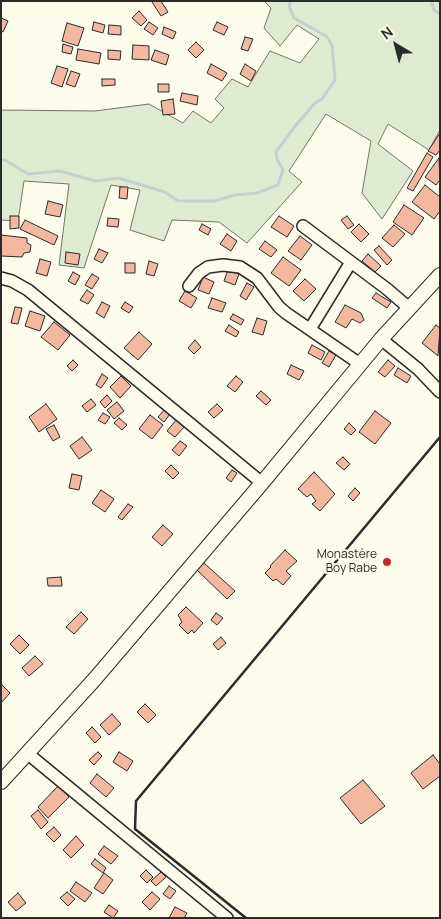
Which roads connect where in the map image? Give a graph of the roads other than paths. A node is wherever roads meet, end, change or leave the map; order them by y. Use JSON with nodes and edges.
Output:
{"nodes":[{"id":1,"x":303,"y":226,"type":"dead end"},
{"id":2,"x":351,"y":262,"type":"junction"},
{"id":3,"x":440,"y":275,"type":"edge"},
{"id":4,"x":1,"y":278,"type":"edge"},
{"id":5,"x":188,"y":286,"type":"dead end"},
{"id":6,"x":409,"y":308,"type":"junction"},
{"id":7,"x":310,"y":330,"type":"junction"},
{"id":8,"x":381,"y":339,"type":"junction"},
{"id":9,"x":360,"y":364,"type":"junction"},
{"id":10,"x":440,"y":392,"type":"edge"},
{"id":11,"x":262,"y":483,"type":"junction"},
{"id":12,"x":27,"y":753,"type":"junction"},
{"id":13,"x":1,"y":782,"type":"edge"},
{"id":14,"x":227,"y":918,"type":"edge"}],
"edges":[{"from":1,"to":2,"type":"street"},
{"from":2,"to":6,"type":"street"},
{"from":2,"to":7,"type":"street"},
{"from":3,"to":6,"type":"main road"},
{"from":4,"to":11,"type":"street"},
{"from":5,"to":7,"type":"street"},
{"from":6,"to":8,"type":"main road"},
{"from":7,"to":9,"type":"street"},
{"from":8,"to":9,"type":"main road"},
{"from":8,"to":10,"type":"street"},
{"from":9,"to":11,"type":"main road"},
{"from":11,"to":12,"type":"main road"},
{"from":12,"to":13,"type":"main road"},
{"from":12,"to":14,"type":"street"}]}
